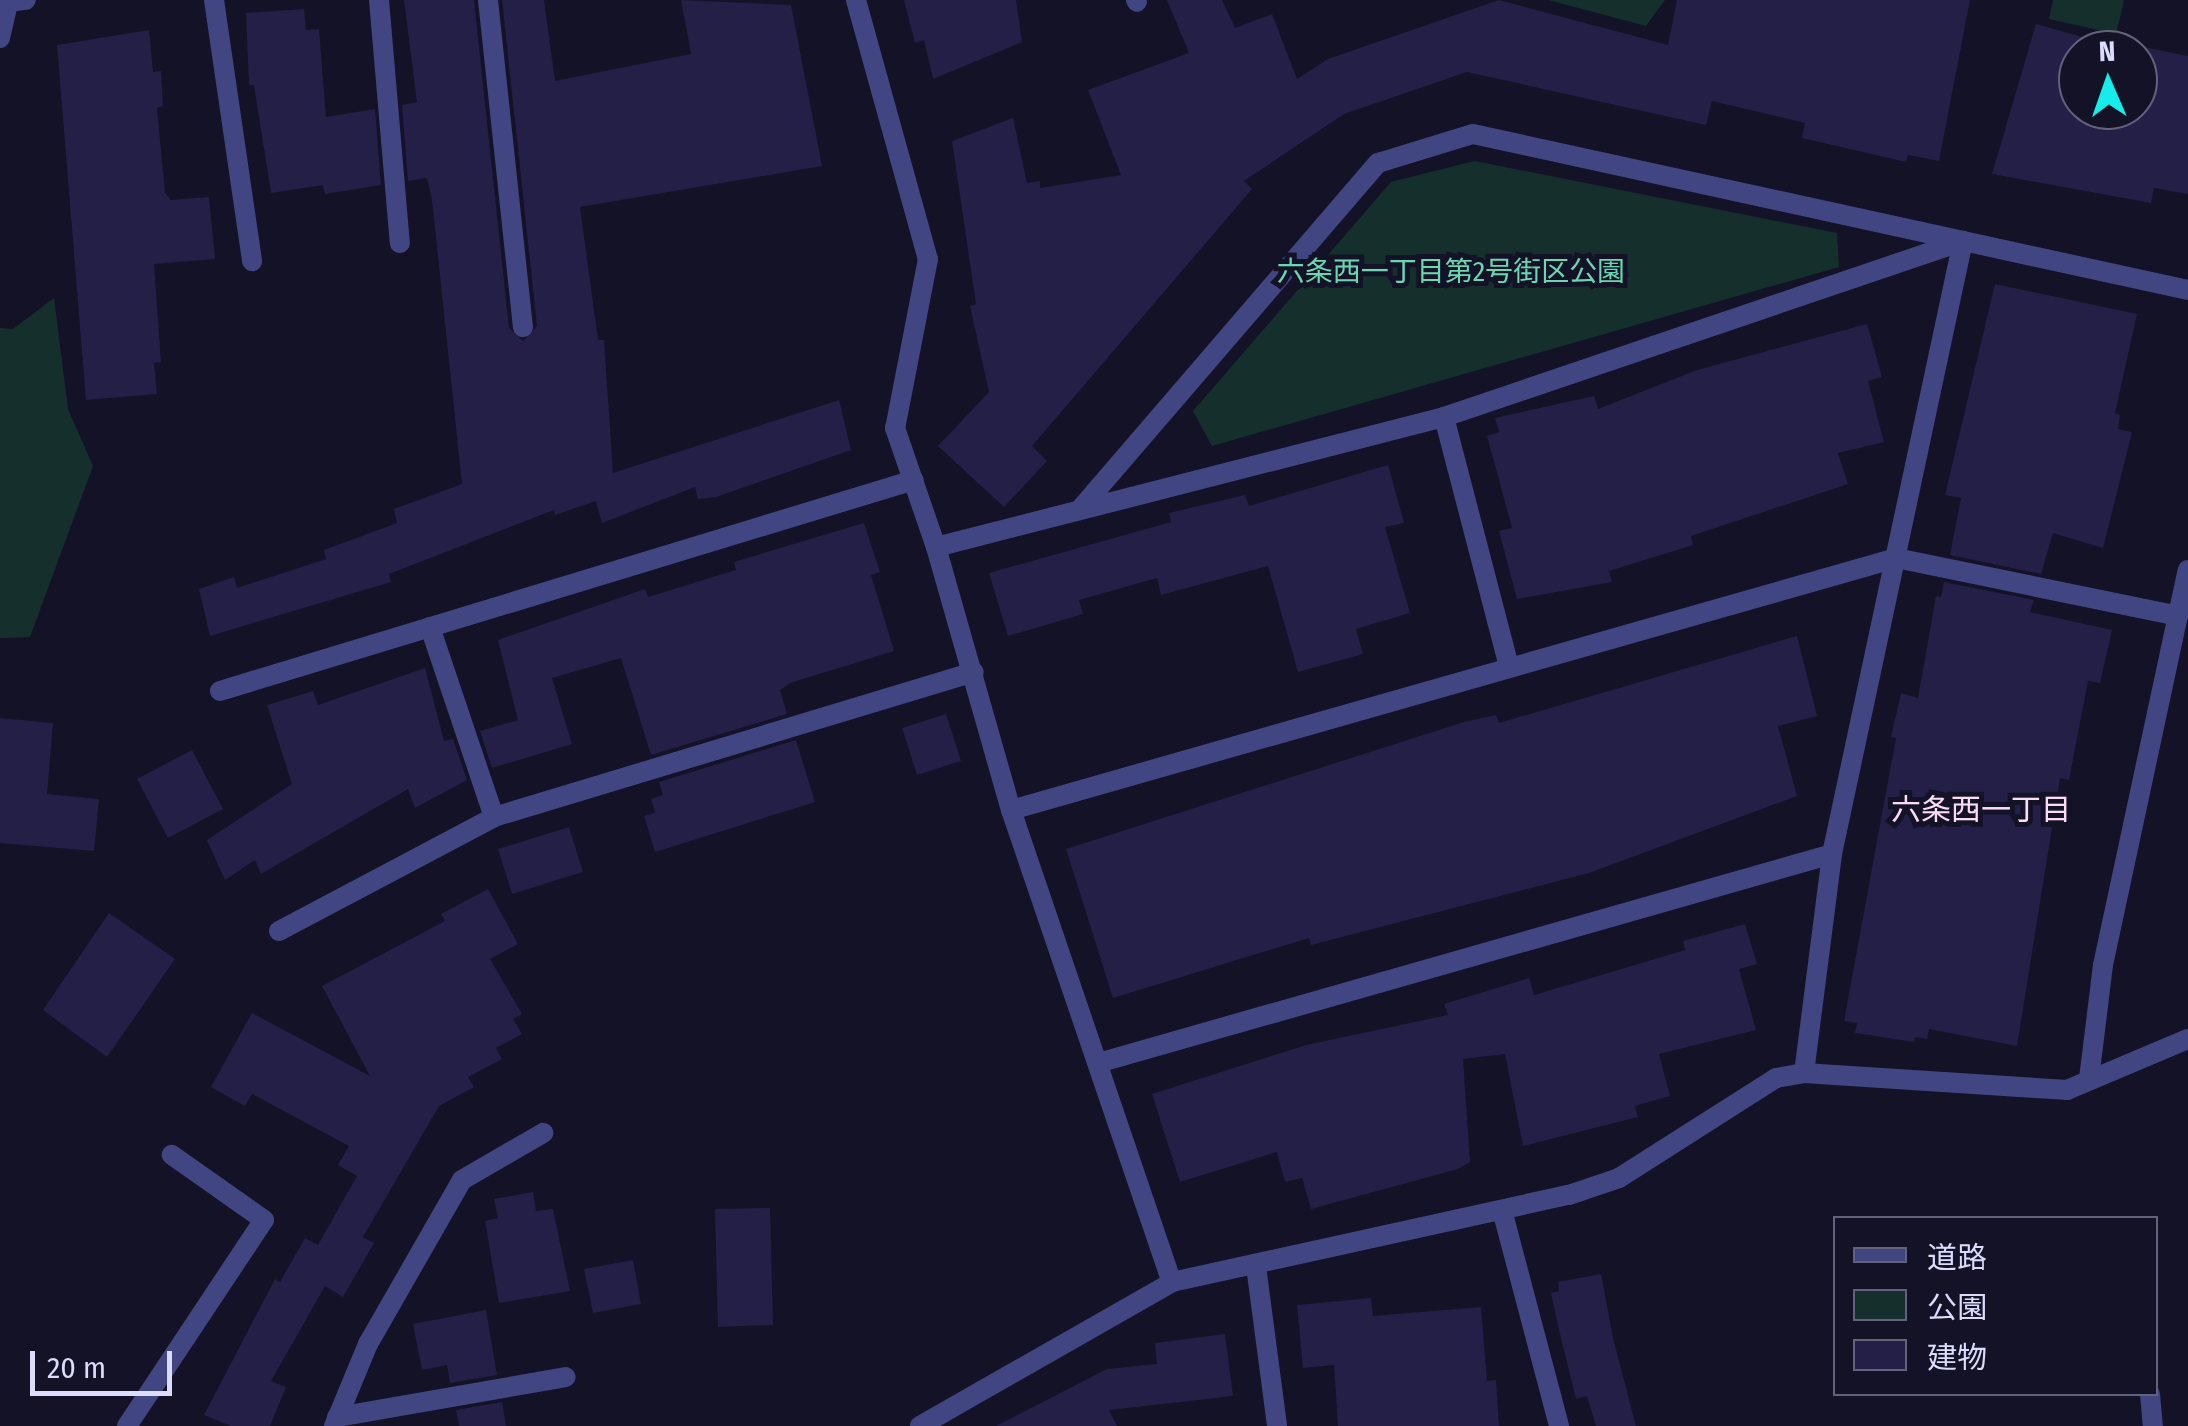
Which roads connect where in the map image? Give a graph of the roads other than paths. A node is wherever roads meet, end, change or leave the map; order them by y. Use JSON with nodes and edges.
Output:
{"nodes":[{"id":1,"x":214,"y":0,"type":"edge"},
{"id":2,"x":379,"y":0,"type":"edge"},
{"id":3,"x":488,"y":0,"type":"edge"},
{"id":4,"x":856,"y":0,"type":"edge"},
{"id":5,"x":11,"y":2,"type":"edge"},
{"id":6,"x":0,"y":38,"type":"edge"},
{"id":7,"x":1964,"y":242,"type":"junction"},
{"id":8,"x":400,"y":244,"type":"dead end"},
{"id":9,"x":252,"y":260,"type":"dead end"},
{"id":10,"x":2188,"y":290,"type":"edge"},
{"id":11,"x":523,"y":327,"type":"dead end"},
{"id":12,"x":1444,"y":417,"type":"junction"},
{"id":13,"x":914,"y":480,"type":"junction"},
{"id":14,"x":1082,"y":507,"type":"junction"},
{"id":15,"x":936,"y":547,"type":"junction"},
{"id":16,"x":1896,"y":558,"type":"junction"},
{"id":17,"x":2188,"y":570,"type":"edge"},
{"id":18,"x":2178,"y":616,"type":"junction"},
{"id":19,"x":430,"y":627,"type":"junction"},
{"id":20,"x":1508,"y":667,"type":"junction"},
{"id":21,"x":974,"y":672,"type":"junction"},
{"id":22,"x":220,"y":691,"type":"dead end"},
{"id":23,"x":1012,"y":810,"type":"junction"},
{"id":24,"x":494,"y":817,"type":"junction"},
{"id":25,"x":1832,"y":854,"type":"junction"},
{"id":26,"x":279,"y":931,"type":"dead end"},
{"id":27,"x":2188,"y":1038,"type":"edge"},
{"id":28,"x":1098,"y":1063,"type":"junction"},
{"id":29,"x":1804,"y":1072,"type":"junction"},
{"id":30,"x":2089,"y":1079,"type":"junction"},
{"id":31,"x":543,"y":1133,"type":"dead end"},
{"id":32,"x":172,"y":1155,"type":"dead end"},
{"id":33,"x":1502,"y":1210,"type":"junction"},
{"id":34,"x":1256,"y":1266,"type":"junction"},
{"id":35,"x":1172,"y":1282,"type":"junction"},
{"id":36,"x":566,"y":1377,"type":"dead end"},
{"id":37,"x":2150,"y":1396,"type":"edge"},
{"id":38,"x":336,"y":1422,"type":"edge"},
{"id":39,"x":127,"y":1426,"type":"edge"},
{"id":40,"x":920,"y":1426,"type":"edge"},
{"id":41,"x":1276,"y":1426,"type":"edge"},
{"id":42,"x":1559,"y":1426,"type":"edge"},
{"id":43,"x":2153,"y":1426,"type":"edge"}],
"edges":[{"from":1,"to":9,"type":"street"},
{"from":2,"to":8,"type":"street"},
{"from":3,"to":11,"type":"street"},
{"from":4,"to":13,"type":"street"},
{"from":5,"to":6,"type":"street"},
{"from":7,"to":10,"type":"street"},
{"from":7,"to":12,"type":"street"},
{"from":7,"to":14,"type":"street"},
{"from":7,"to":16,"type":"street"},
{"from":12,"to":14,"type":"street"},
{"from":12,"to":20,"type":"street"},
{"from":13,"to":15,"type":"street"},
{"from":13,"to":19,"type":"street"},
{"from":14,"to":15,"type":"street"},
{"from":15,"to":21,"type":"street"},
{"from":16,"to":18,"type":"street"},
{"from":16,"to":20,"type":"street"},
{"from":16,"to":25,"type":"street"},
{"from":17,"to":18,"type":"street"},
{"from":18,"to":30,"type":"street"},
{"from":19,"to":22,"type":"street"},
{"from":19,"to":24,"type":"street"},
{"from":20,"to":23,"type":"street"},
{"from":21,"to":23,"type":"street"},
{"from":21,"to":24,"type":"street"},
{"from":23,"to":28,"type":"street"},
{"from":24,"to":26,"type":"street"},
{"from":25,"to":28,"type":"street"},
{"from":25,"to":29,"type":"street"},
{"from":27,"to":30,"type":"street"},
{"from":28,"to":35,"type":"street"},
{"from":29,"to":30,"type":"street"},
{"from":29,"to":33,"type":"street"},
{"from":31,"to":38,"type":"street"},
{"from":32,"to":39,"type":"street"},
{"from":33,"to":34,"type":"street"},
{"from":33,"to":42,"type":"street"},
{"from":34,"to":35,"type":"street"},
{"from":34,"to":41,"type":"street"},
{"from":35,"to":40,"type":"street"},
{"from":36,"to":38,"type":"street"},
{"from":37,"to":43,"type":"street"}]}
